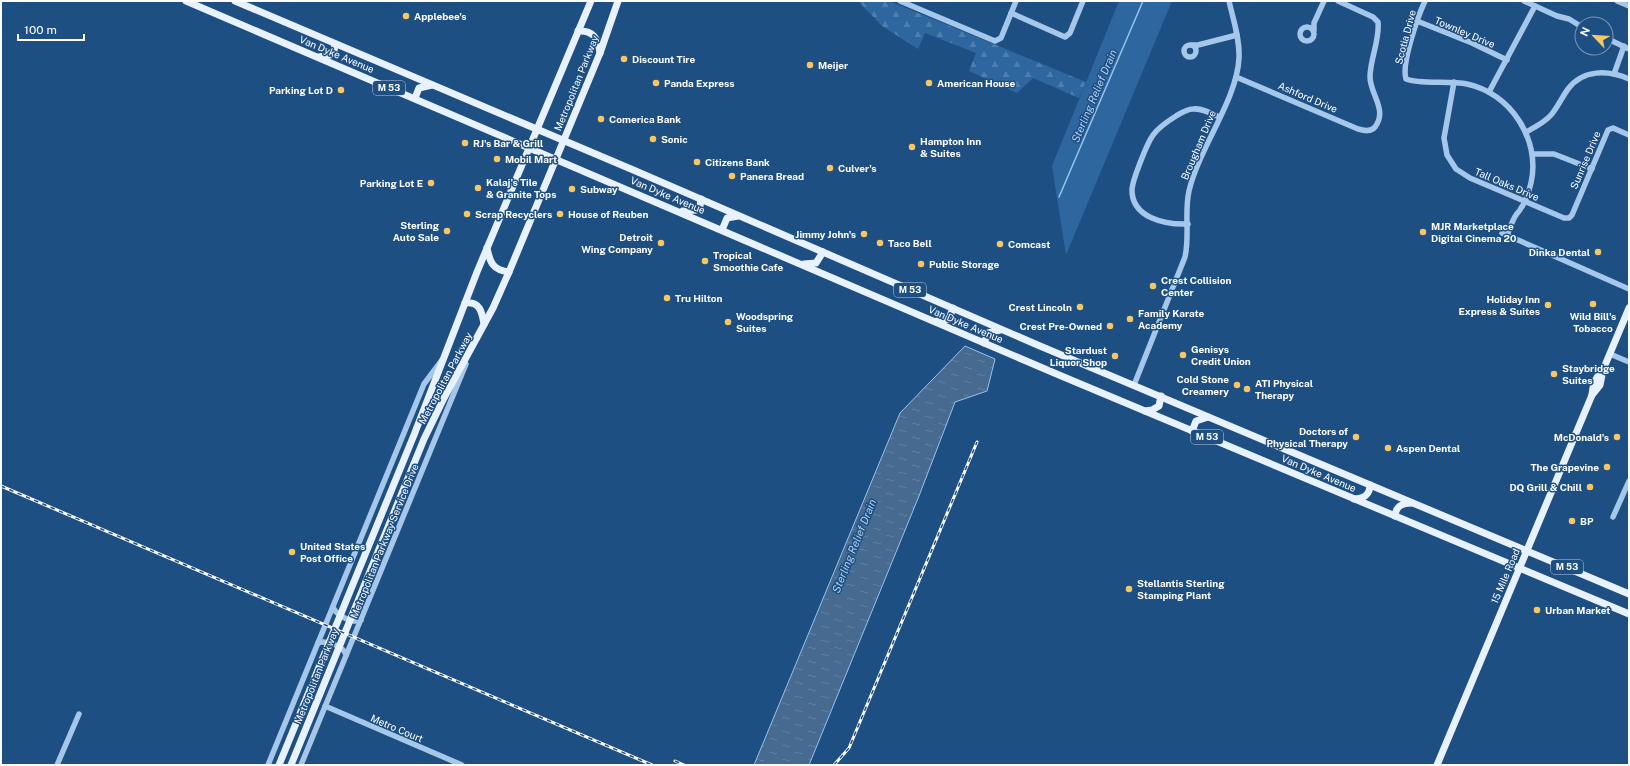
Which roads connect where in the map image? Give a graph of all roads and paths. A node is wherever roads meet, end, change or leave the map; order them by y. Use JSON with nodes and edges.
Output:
{"nodes":[{"id":1,"x":235,"y":1,"type":"edge"},
{"id":2,"x":591,"y":1,"type":"edge"},
{"id":3,"x":618,"y":1,"type":"edge"},
{"id":4,"x":900,"y":1,"type":"edge"},
{"id":5,"x":1016,"y":1,"type":"edge"},
{"id":6,"x":1083,"y":1,"type":"edge"},
{"id":7,"x":1229,"y":1,"type":"edge"},
{"id":8,"x":1324,"y":1,"type":"edge"},
{"id":9,"x":1338,"y":1,"type":"edge"},
{"id":10,"x":1425,"y":1,"type":"edge"},
{"id":11,"x":1524,"y":1,"type":"edge"},
{"id":12,"x":1617,"y":1,"type":"edge"},
{"id":13,"x":190,"y":2,"type":"edge"},
{"id":14,"x":1536,"y":6,"type":"junction"},
{"id":15,"x":1629,"y":6,"type":"edge"},
{"id":16,"x":1011,"y":13,"type":"junction"},
{"id":17,"x":1417,"y":21,"type":"junction"},
{"id":18,"x":1574,"y":23,"type":"edge"},
{"id":19,"x":1313,"y":27,"type":"dead end"},
{"id":20,"x":578,"y":30,"type":"junction"},
{"id":21,"x":1237,"y":35,"type":"junction"},
{"id":22,"x":1614,"y":42,"type":"edge"},
{"id":23,"x":335,"y":44,"type":"junction"},
{"id":24,"x":1192,"y":45,"type":"junction"},
{"id":25,"x":1198,"y":46,"type":"junction"},
{"id":26,"x":1626,"y":47,"type":"edge"},
{"id":27,"x":1196,"y":52,"type":"junction"},
{"id":28,"x":600,"y":53,"type":"junction"},
{"id":29,"x":317,"y":57,"type":"junction"},
{"id":30,"x":1507,"y":60,"type":"junction"},
{"id":31,"x":1614,"y":74,"type":"junction"},
{"id":32,"x":1236,"y":77,"type":"junction"},
{"id":33,"x":1629,"y":80,"type":"edge"},
{"id":34,"x":1454,"y":82,"type":"junction"},
{"id":35,"x":432,"y":85,"type":"junction"},
{"id":36,"x":1489,"y":92,"type":"junction"},
{"id":37,"x":415,"y":98,"type":"junction"},
{"id":38,"x":1219,"y":117,"type":"junction"},
{"id":39,"x":536,"y":129,"type":"junction"},
{"id":40,"x":1526,"y":132,"type":"junction"},
{"id":41,"x":1629,"y":134,"type":"edge"},
{"id":42,"x":564,"y":141,"type":"junction"},
{"id":43,"x":528,"y":146,"type":"junction"},
{"id":44,"x":1532,"y":154,"type":"junction"},
{"id":45,"x":556,"y":158,"type":"junction"},
{"id":46,"x":1592,"y":169,"type":"junction"},
{"id":47,"x":701,"y":199,"type":"junction"},
{"id":48,"x":1525,"y":201,"type":"junction"},
{"id":49,"x":679,"y":211,"type":"junction"},
{"id":50,"x":740,"y":216,"type":"junction"},
{"id":51,"x":1569,"y":218,"type":"joint"},
{"id":52,"x":1188,"y":224,"type":"junction"},
{"id":53,"x":722,"y":230,"type":"junction"},
{"id":54,"x":487,"y":248,"type":"junction"},
{"id":55,"x":823,"y":252,"type":"junction"},
{"id":56,"x":802,"y":264,"type":"junction"},
{"id":57,"x":509,"y":272,"type":"junction"},
{"id":58,"x":1629,"y":289,"type":"edge"},
{"id":59,"x":465,"y":303,"type":"junction"},
{"id":60,"x":953,"y":308,"type":"junction"},
{"id":61,"x":1629,"y":308,"type":"edge"},
{"id":62,"x":934,"y":321,"type":"junction"},
{"id":63,"x":484,"y":325,"type":"junction"},
{"id":64,"x":1002,"y":330,"type":"junction"},
{"id":65,"x":984,"y":343,"type":"junction"},
{"id":66,"x":473,"y":345,"type":"junction"},
{"id":67,"x":1610,"y":354,"type":"junction"},
{"id":68,"x":444,"y":357,"type":"junction"},
{"id":69,"x":1629,"y":362,"type":"edge"},
{"id":70,"x":1134,"y":385,"type":"junction"},
{"id":71,"x":1161,"y":396,"type":"junction"},
{"id":72,"x":1145,"y":411,"type":"junction"},
{"id":73,"x":1208,"y":416,"type":"junction"},
{"id":74,"x":1192,"y":431,"type":"junction"},
{"id":75,"x":1629,"y":481,"type":"edge"},
{"id":76,"x":1370,"y":484,"type":"junction"},
{"id":77,"x":1627,"y":488,"type":"edge"},
{"id":78,"x":1354,"y":499,"type":"junction"},
{"id":79,"x":1412,"y":503,"type":"junction"},
{"id":80,"x":1395,"y":516,"type":"junction"},
{"id":81,"x":1613,"y":517,"type":"dead end"},
{"id":82,"x":1527,"y":550,"type":"junction"},
{"id":83,"x":1519,"y":568,"type":"junction"},
{"id":84,"x":1629,"y":594,"type":"edge"},
{"id":85,"x":333,"y":607,"type":"junction"},
{"id":86,"x":1629,"y":608,"type":"edge"},
{"id":87,"x":1620,"y":610,"type":"junction"},
{"id":88,"x":1629,"y":614,"type":"edge"},
{"id":89,"x":361,"y":620,"type":"junction"},
{"id":90,"x":318,"y":644,"type":"junction"},
{"id":91,"x":346,"y":655,"type":"junction"},
{"id":92,"x":325,"y":706,"type":"junction"},
{"id":93,"x":79,"y":714,"type":"dead end"},
{"id":94,"x":58,"y":765,"type":"edge"},
{"id":95,"x":268,"y":765,"type":"edge"},
{"id":96,"x":279,"y":765,"type":"edge"},
{"id":97,"x":290,"y":765,"type":"edge"},
{"id":98,"x":302,"y":765,"type":"edge"},
{"id":99,"x":462,"y":765,"type":"edge"},
{"id":100,"x":1437,"y":765,"type":"edge"}],
"edges":[{"from":1,"to":23,"type":"main road","name":"Van Dyke Avenue","number":"M 53"},
{"from":2,"to":20,"type":"main road","name":"Metropolitan Parkway"},
{"from":3,"to":28,"type":"main road","name":"Metropolitan Parkway"},
{"from":4,"to":16,"type":"street"},
{"from":5,"to":16,"type":"street"},
{"from":6,"to":16,"type":"street"},
{"from":7,"to":21,"type":"street","name":"Brougham Drive"},
{"from":8,"to":19,"type":"street"},
{"from":9,"to":32,"type":"street","name":"Ashford Drive"},
{"from":10,"to":17,"type":"street","name":"Scotia Drive"},
{"from":11,"to":14,"type":"street"},
{"from":12,"to":15,"type":"street"},
{"from":13,"to":29,"type":"main road","name":"Van Dyke Avenue","number":"M 53"},
{"from":14,"to":18,"type":"street"},
{"from":14,"to":30,"type":"street"},
{"from":17,"to":30,"type":"street","name":"Townley Drive"},
{"from":17,"to":34,"type":"street","name":"Scotia Drive"},
{"from":20,"to":28,"type":"main road"},
{"from":20,"to":39,"type":"main road","name":"Metropolitan Parkway"},
{"from":21,"to":25,"type":"street"},
{"from":21,"to":32,"type":"street","name":"Brougham Drive"},
{"from":22,"to":26,"type":"street"},
{"from":23,"to":29,"type":"main road"},
{"from":23,"to":35,"type":"main road","name":"Van Dyke Avenue","number":"M 53"},
{"from":24,"to":25,"type":"street"},
{"from":24,"to":27,"type":"street"},
{"from":24,"to":27,"type":"street"},
{"from":25,"to":27,"type":"street"},
{"from":26,"to":31,"type":"street"},
{"from":28,"to":42,"type":"main road","name":"Metropolitan Parkway"},
{"from":29,"to":37,"type":"main road","name":"Van Dyke Avenue","number":"M 53"},
{"from":30,"to":36,"type":"street"},
{"from":31,"to":33,"type":"street"},
{"from":31,"to":40,"type":"street"},
{"from":32,"to":38,"type":"street","name":"Brougham Drive"},
{"from":34,"to":36,"type":"street"},
{"from":34,"to":48,"type":"street","name":"Tall Oaks Drive"},
{"from":35,"to":37,"type":"main road"},
{"from":35,"to":39,"type":"main road","name":"Van Dyke Avenue","number":"M 53"},
{"from":36,"to":40,"type":"street"},
{"from":37,"to":43,"type":"main road","name":"Van Dyke Avenue","number":"M 53"},
{"from":38,"to":52,"type":"street","name":"Brougham Drive"},
{"from":38,"to":52,"type":"street"},
{"from":39,"to":42,"type":"main road","name":"Van Dyke Avenue","number":"M 53"},
{"from":39,"to":43,"type":"main road","name":"Metropolitan Parkway"},
{"from":40,"to":44,"type":"street"},
{"from":41,"to":46,"type":"street","name":"Sunrise Drive"},
{"from":42,"to":45,"type":"main road","name":"Metropolitan Parkway"},
{"from":42,"to":47,"type":"main road","name":"Van Dyke Avenue","number":"M 53"},
{"from":43,"to":45,"type":"main road","name":"Van Dyke Avenue","number":"M 53"},
{"from":43,"to":54,"type":"main road","name":"Metropolitan Parkway"},
{"from":44,"to":46,"type":"street"},
{"from":44,"to":48,"type":"street"},
{"from":45,"to":49,"type":"main road","name":"Van Dyke Avenue","number":"M 53"},
{"from":45,"to":57,"type":"main road","name":"Metropolitan Parkway"},
{"from":46,"to":51,"type":"street","name":"Sunrise Drive"},
{"from":47,"to":49,"type":"main road"},
{"from":47,"to":50,"type":"main road","name":"Van Dyke Avenue","number":"M 53"},
{"from":48,"to":51,"type":"street","name":"Tall Oaks Drive"},
{"from":48,"to":58,"type":"street"},
{"from":49,"to":53,"type":"main road","name":"Van Dyke Avenue","number":"M 53"},
{"from":50,"to":53,"type":"main road"},
{"from":50,"to":55,"type":"main road","name":"Van Dyke Avenue","number":"M 53"},
{"from":52,"to":70,"type":"street","name":"Brougham Drive"},
{"from":53,"to":56,"type":"main road","name":"Van Dyke Avenue","number":"M 53"},
{"from":54,"to":57,"type":"main road"},
{"from":54,"to":59,"type":"main road","name":"Metropolitan Parkway"},
{"from":55,"to":56,"type":"main road"},
{"from":55,"to":60,"type":"main road","name":"Van Dyke Avenue","number":"M 53"},
{"from":56,"to":62,"type":"main road","name":"Van Dyke Avenue","number":"M 53"},
{"from":57,"to":63,"type":"main road","name":"Metropolitan Parkway"},
{"from":59,"to":63,"type":"main road"},
{"from":59,"to":68,"type":"main road","name":"Metropolitan Parkway"},
{"from":60,"to":62,"type":"main road"},
{"from":60,"to":64,"type":"main road","name":"Van Dyke Avenue","number":"M 53"},
{"from":61,"to":67,"type":"main road","name":"15 Mile Road"},
{"from":62,"to":65,"type":"main road","name":"Van Dyke Avenue","number":"M 53"},
{"from":63,"to":66,"type":"main road","name":"Metropolitan Parkway"},
{"from":64,"to":65,"type":"main road"},
{"from":64,"to":70,"type":"main road","name":"Van Dyke Avenue","number":"M 53"},
{"from":65,"to":72,"type":"main road","name":"Van Dyke Avenue","number":"M 53"},
{"from":66,"to":89,"type":"street","name":"Metropolitan Parkway Service Drive"},
{"from":66,"to":97,"type":"main road","name":"Metropolitan Parkway"},
{"from":67,"to":69,"type":"street"},
{"from":67,"to":82,"type":"main road","name":"15 Mile Road"},
{"from":68,"to":85,"type":"street"},
{"from":68,"to":96,"type":"main road","name":"Metropolitan Parkway"},
{"from":70,"to":71,"type":"main road","name":"Van Dyke Avenue","number":"M 53"},
{"from":71,"to":72,"type":"main road"},
{"from":71,"to":73,"type":"main road","name":"Van Dyke Avenue","number":"M 53"},
{"from":72,"to":74,"type":"main road","name":"Van Dyke Avenue","number":"M 53"},
{"from":73,"to":74,"type":"main road"},
{"from":73,"to":76,"type":"main road","name":"Van Dyke Avenue","number":"M 53"},
{"from":74,"to":78,"type":"main road","name":"Van Dyke Avenue","number":"M 53"},
{"from":75,"to":77,"type":"street"},
{"from":76,"to":78,"type":"main road"},
{"from":76,"to":79,"type":"main road","name":"Van Dyke Avenue","number":"M 53"},
{"from":77,"to":81,"type":"street"},
{"from":78,"to":80,"type":"main road","name":"Van Dyke Avenue","number":"M 53"},
{"from":79,"to":80,"type":"main road"},
{"from":79,"to":82,"type":"main road","name":"Van Dyke Avenue","number":"M 53"},
{"from":80,"to":83,"type":"main road","name":"Van Dyke Avenue","number":"M 53"},
{"from":82,"to":83,"type":"main road","name":"15 Mile Road"},
{"from":82,"to":84,"type":"main road","name":"Van Dyke Avenue","number":"M 53"},
{"from":83,"to":87,"type":"main road","name":"Van Dyke Avenue","number":"M 53"},
{"from":83,"to":100,"type":"main road","name":"15 Mile Road"},
{"from":85,"to":89,"type":"street"},
{"from":85,"to":90,"type":"street"},
{"from":86,"to":87,"type":"main road"},
{"from":87,"to":88,"type":"main road","name":"Van Dyke Avenue","number":"M 53"},
{"from":89,"to":91,"type":"street","name":"Metropolitan Parkway Service Drive"},
{"from":90,"to":91,"type":"street"},
{"from":90,"to":95,"type":"street"},
{"from":91,"to":92,"type":"street","name":"Metropolitan Parkway Service Drive"},
{"from":92,"to":98,"type":"street","name":"Metropolitan Parkway Service Drive"},
{"from":92,"to":99,"type":"street","name":"Metro Court"},
{"from":93,"to":94,"type":"street"}]}
